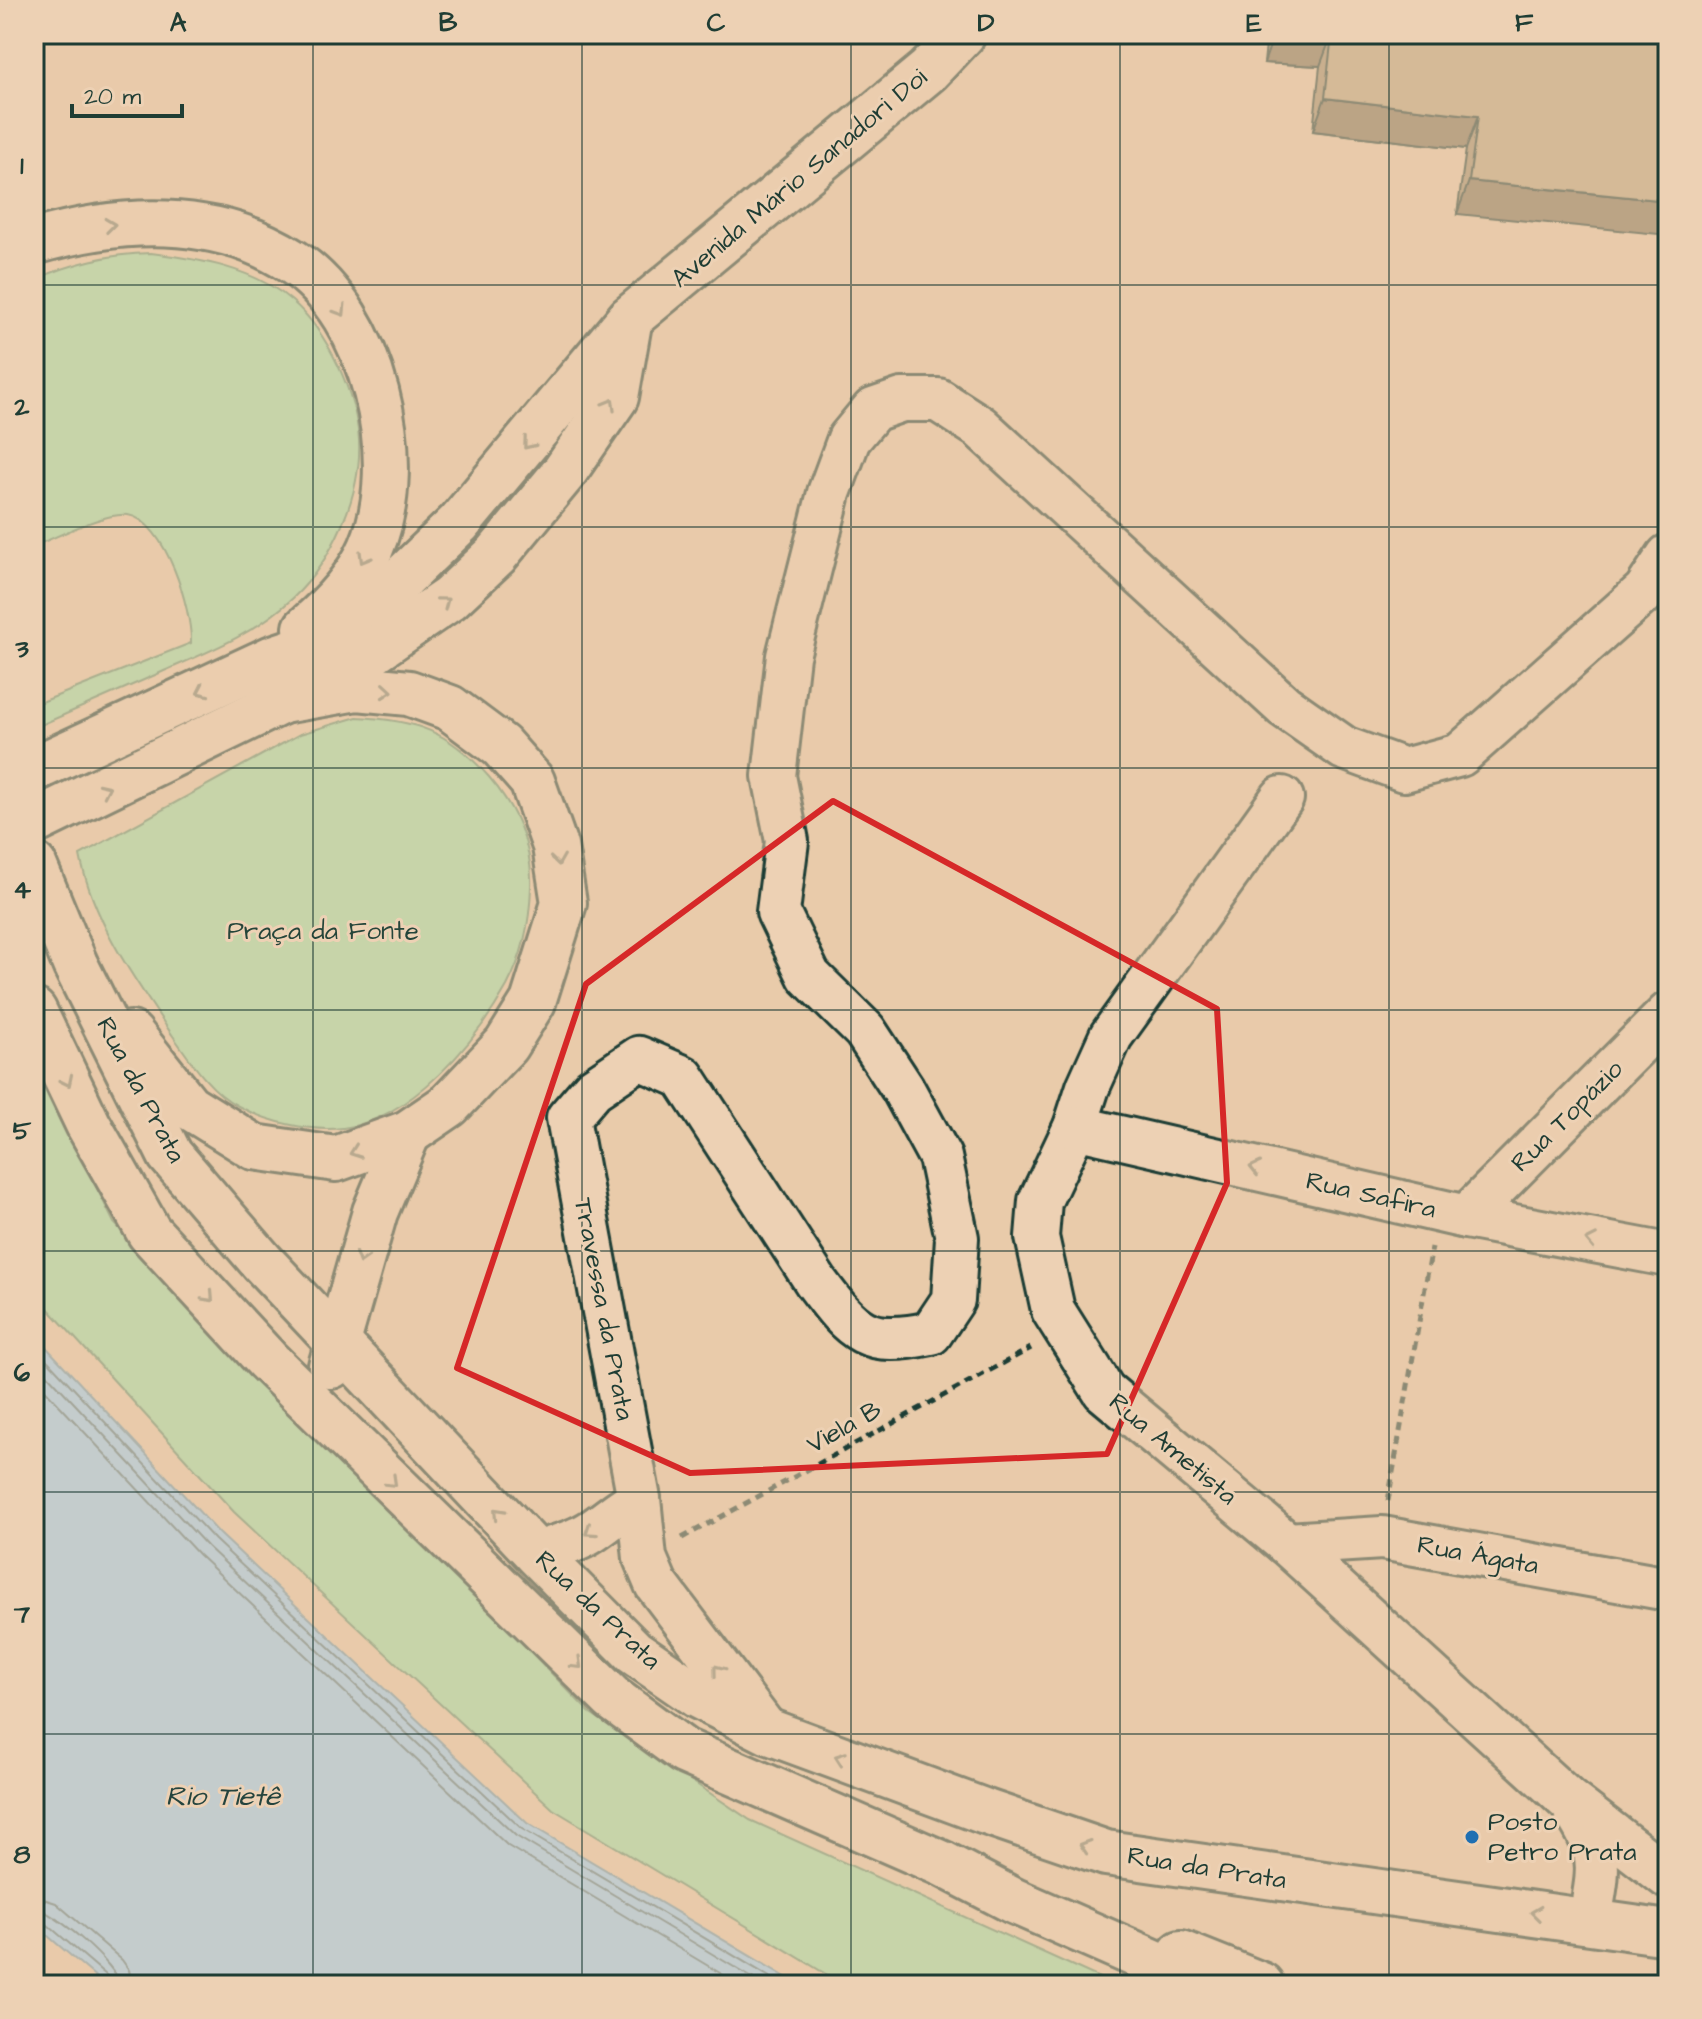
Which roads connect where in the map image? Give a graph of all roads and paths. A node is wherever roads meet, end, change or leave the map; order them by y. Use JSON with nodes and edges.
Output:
{"nodes":[{"id":1,"x":963,"y":34,"type":"edge"},
{"id":2,"x":34,"y":242,"type":"edge"},
{"id":3,"x":630,"y":318,"type":"junction"},
{"id":4,"x":1668,"y":556,"type":"edge"},
{"id":5,"x":273,"y":658,"type":"junction"},
{"id":6,"x":282,"y":701,"type":"junction"},
{"id":7,"x":34,"y":769,"type":"edge"},
{"id":8,"x":1282,"y":798,"type":"dead end"},
{"id":9,"x":34,"y":822,"type":"edge"},
{"id":10,"x":34,"y":865,"type":"edge"},
{"id":11,"x":75,"y":964,"type":"junction"},
{"id":12,"x":34,"y":1011,"type":"edge"},
{"id":13,"x":1668,"y":1014,"type":"edge"},
{"id":14,"x":1075,"y":1127,"type":"junction"},
{"id":15,"x":408,"y":1133,"type":"junction"},
{"id":16,"x":1452,"y":1214,"type":"junction"},
{"id":17,"x":1668,"y":1255,"type":"edge"},
{"id":18,"x":1063,"y":1330,"type":"junction"},
{"id":19,"x":336,"y":1341,"type":"junction"},
{"id":20,"x":321,"y":1412,"type":"junction"},
{"id":21,"x":639,"y":1499,"type":"junction"},
{"id":22,"x":1382,"y":1538,"type":"junction"},
{"id":23,"x":1287,"y":1544,"type":"junction"},
{"id":24,"x":536,"y":1553,"type":"junction"},
{"id":25,"x":645,"y":1558,"type":"junction"},
{"id":26,"x":1668,"y":1589,"type":"edge"},
{"id":27,"x":767,"y":1731,"type":"junction"},
{"id":28,"x":1568,"y":1800,"type":"junction"},
{"id":29,"x":943,"y":1864,"type":"junction"},
{"id":30,"x":1668,"y":1877,"type":"edge"},
{"id":31,"x":1590,"y":1920,"type":"junction"},
{"id":32,"x":1668,"y":1933,"type":"edge"},
{"id":33,"x":1206,"y":1985,"type":"edge"},
{"id":34,"x":1261,"y":1985,"type":"edge"}],
"edges":[{"from":1,"to":3,"type":"main road","name":"Avenida Mário Sanadori Doi"},
{"from":2,"to":5,"type":"main road","one_way":true},
{"from":3,"to":5,"type":"main road","name":"Avenida Mário Sanadori Doi","one_way":true},
{"from":6,"to":3,"type":"main road","one_way":true},
{"from":4,"to":21,"type":"street","name":"Travessa da Prata"},
{"from":5,"to":7,"type":"main road","one_way":true},
{"from":9,"to":6,"type":"main road","one_way":true},
{"from":6,"to":15,"type":"main road","one_way":true},
{"from":8,"to":14,"type":"street","name":"Rua Ametista"},
{"from":10,"to":11,"type":"main road","name":"Rua da Prata"},
{"from":15,"to":11,"type":"main road","one_way":true},
{"from":11,"to":19,"type":"main road","name":"Rua da Prata"},
{"from":12,"to":20,"type":"main road","name":"Rua da Prata","one_way":true},
{"from":13,"to":16,"type":"street","name":"Rua Topázio"},
{"from":16,"to":14,"type":"street","name":"Rua Safira","one_way":true},
{"from":14,"to":18,"type":"street","name":"Rua Ametista"},
{"from":15,"to":19,"type":"main road","one_way":true},
{"from":17,"to":16,"type":"street","name":"Rua Safira","one_way":true},
{"from":16,"to":22,"type":"path"},
{"from":18,"to":23,"type":"street","name":"Rua Ametista"},
{"from":18,"to":25,"type":"path","name":"Viela B"},
{"from":19,"to":20,"type":"main road"},
{"from":24,"to":19,"type":"main road","name":"Rua da Prata","one_way":true},
{"from":20,"to":29,"type":"main road","name":"Rua da Prata","one_way":true},
{"from":21,"to":24,"type":"street","one_way":true},
{"from":21,"to":25,"type":"street","name":"Travessa da Prata"},
{"from":22,"to":23,"type":"street","name":"Rua Ágata"},
{"from":22,"to":26,"type":"street","name":"Rua Ágata"},
{"from":23,"to":28,"type":"street","name":"Rua Ametista"},
{"from":24,"to":27,"type":"main road","name":"Rua da Prata"},
{"from":27,"to":25,"type":"street","name":"Travessa da Prata","one_way":true},
{"from":31,"to":27,"type":"main road","name":"Rua da Prata","one_way":true},
{"from":28,"to":30,"type":"street","name":"Rua Ametista"},
{"from":28,"to":31,"type":"street","name":"Rua Ametista"},
{"from":29,"to":33,"type":"main road","name":"Rua da Prata"},
{"from":29,"to":34,"type":"main road"},
{"from":31,"to":32,"type":"main road","name":"Rua da Prata"}]}
